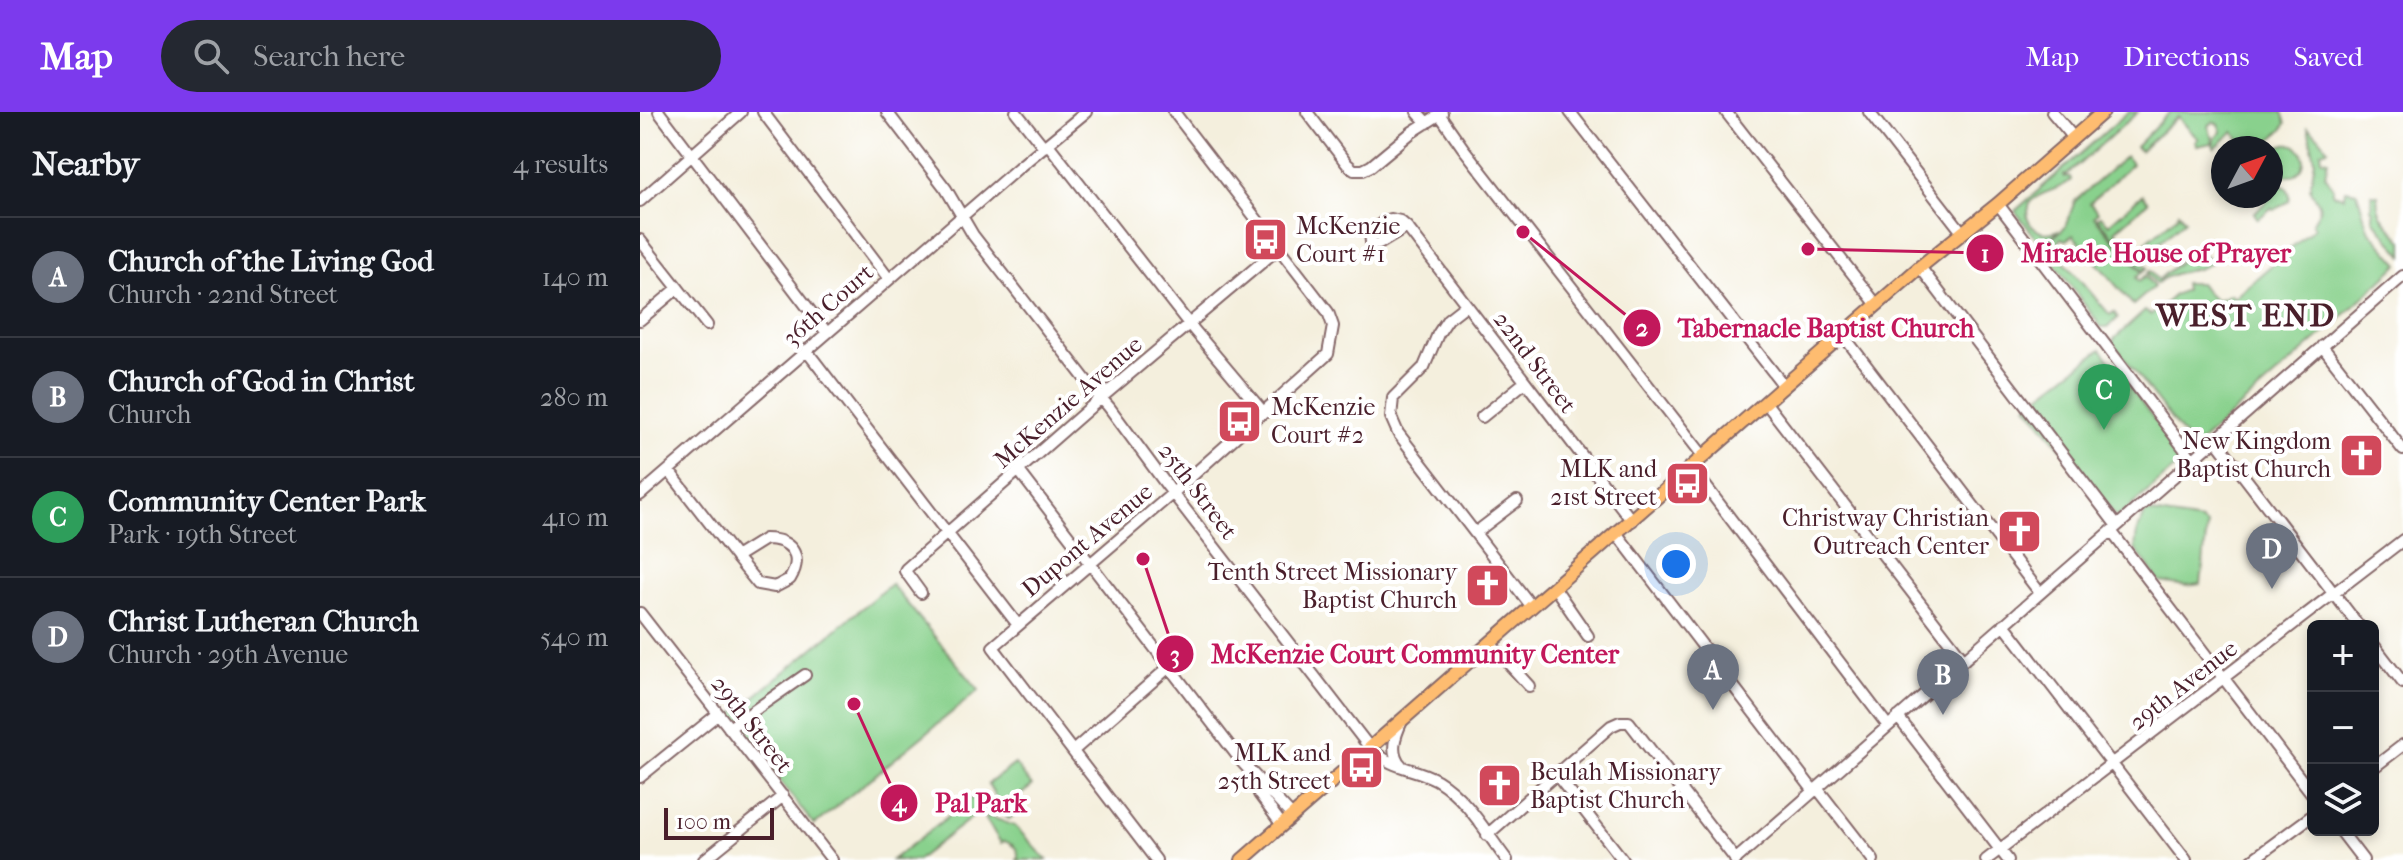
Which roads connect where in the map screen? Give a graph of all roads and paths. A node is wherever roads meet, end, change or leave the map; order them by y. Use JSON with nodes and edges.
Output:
{"nodes":[{"id":1,"x":659,"y":112,"type":"edge"},
{"id":2,"x":741,"y":112,"type":"edge"},
{"id":3,"x":763,"y":112,"type":"edge"},
{"id":4,"x":887,"y":112,"type":"edge"},
{"id":5,"x":1016,"y":112,"type":"edge"},
{"id":6,"x":1086,"y":112,"type":"edge"},
{"id":7,"x":1174,"y":112,"type":"edge"},
{"id":8,"x":1307,"y":112,"type":"edge"},
{"id":9,"x":1417,"y":112,"type":"edge"},
{"id":10,"x":1570,"y":112,"type":"edge"},
{"id":11,"x":1726,"y":112,"type":"edge"},
{"id":12,"x":1869,"y":112,"type":"edge"},
{"id":13,"x":2052,"y":112,"type":"edge"},
{"id":14,"x":2103,"y":112,"type":"edge"},
{"id":15,"x":1441,"y":113,"type":"edge"},
{"id":16,"x":1427,"y":123,"type":"junction"},
{"id":17,"x":2074,"y":138,"type":"junction"},
{"id":18,"x":1046,"y":145,"type":"junction"},
{"id":19,"x":691,"y":155,"type":"junction"},
{"id":20,"x":640,"y":201,"type":"edge"},
{"id":21,"x":1998,"y":204,"type":"junction"},
{"id":22,"x":963,"y":216,"type":"junction"},
{"id":23,"x":1407,"y":227,"type":"dead end"},
{"id":24,"x":1962,"y":232,"type":"junction"},
{"id":25,"x":640,"y":240,"type":"edge"},
{"id":26,"x":1279,"y":248,"type":"junction"},
{"id":27,"x":1920,"y":267,"type":"junction"},
{"id":28,"x":2403,"y":276,"type":"edge"},
{"id":29,"x":889,"y":279,"type":"junction"},
{"id":30,"x":678,"y":288,"type":"junction"},
{"id":31,"x":1466,"y":305,"type":"junction"},
{"id":32,"x":1877,"y":305,"type":"junction"},
{"id":33,"x":640,"y":320,"type":"edge"},
{"id":34,"x":1189,"y":324,"type":"junction"},
{"id":35,"x":707,"y":325,"type":"dead end"},
{"id":36,"x":827,"y":333,"type":"junction"},
{"id":37,"x":1843,"y":335,"type":"junction"},
{"id":38,"x":2322,"y":346,"type":"junction"},
{"id":39,"x":806,"y":350,"type":"junction"},
{"id":40,"x":1525,"y":382,"type":"junction"},
{"id":41,"x":1784,"y":386,"type":"junction"},
{"id":42,"x":1101,"y":398,"type":"junction"},
{"id":43,"x":1766,"y":403,"type":"junction"},
{"id":44,"x":1264,"y":413,"type":"junction"},
{"id":45,"x":1482,"y":417,"type":"dead end"},
{"id":46,"x":2216,"y":440,"type":"junction"},
{"id":47,"x":2403,"y":450,"type":"edge"},
{"id":48,"x":1704,"y":457,"type":"junction"},
{"id":49,"x":2193,"y":460,"type":"junction"},
{"id":50,"x":1692,"y":468,"type":"junction"},
{"id":51,"x":669,"y":471,"type":"junction"},
{"id":52,"x":1019,"y":471,"type":"junction"},
{"id":53,"x":1173,"y":493,"type":"junction"},
{"id":54,"x":640,"y":495,"type":"edge"},
{"id":55,"x":1517,"y":501,"type":"dead end"},
{"id":56,"x":1632,"y":521,"type":"junction"},
{"id":57,"x":2114,"y":529,"type":"junction"},
{"id":58,"x":947,"y":533,"type":"junction"},
{"id":59,"x":1475,"y":533,"type":"junction"},
{"id":60,"x":1617,"y":534,"type":"junction"},
{"id":61,"x":2403,"y":540,"type":"edge"},
{"id":62,"x":736,"y":557,"type":"junction"},
{"id":63,"x":1090,"y":564,"type":"junction"},
{"id":64,"x":1555,"y":588,"type":"junction"},
{"id":65,"x":921,"y":593,"type":"dead end"},
{"id":66,"x":2040,"y":593,"type":"junction"},
{"id":67,"x":2335,"y":594,"type":"junction"},
{"id":68,"x":1532,"y":607,"type":"junction"},
{"id":69,"x":640,"y":613,"type":"edge"},
{"id":70,"x":2354,"y":620,"type":"edge"},
{"id":71,"x":2004,"y":624,"type":"junction"},
{"id":72,"x":1018,"y":625,"type":"junction"},
{"id":73,"x":1588,"y":636,"type":"dead end"},
{"id":74,"x":1490,"y":643,"type":"junction"},
{"id":75,"x":2379,"y":652,"type":"edge"},
{"id":76,"x":1964,"y":660,"type":"junction"},
{"id":77,"x":1169,"y":667,"type":"junction"},
{"id":78,"x":805,"y":675,"type":"dead end"},
{"id":79,"x":2224,"y":679,"type":"junction"},
{"id":80,"x":2403,"y":683,"type":"edge"},
{"id":81,"x":1529,"y":686,"type":"dead end"},
{"id":82,"x":718,"y":714,"type":"junction"},
{"id":83,"x":1898,"y":717,"type":"junction"},
{"id":84,"x":1403,"y":719,"type":"junction"},
{"id":85,"x":1888,"y":726,"type":"junction"},
{"id":86,"x":729,"y":728,"type":"junction"},
{"id":87,"x":2403,"y":745,"type":"edge"},
{"id":88,"x":1370,"y":748,"type":"junction"},
{"id":89,"x":1073,"y":751,"type":"junction"},
{"id":90,"x":2378,"y":764,"type":"edge"},
{"id":91,"x":2113,"y":765,"type":"junction"},
{"id":92,"x":1405,"y":769,"type":"junction"},
{"id":93,"x":1555,"y":773,"type":"junction"},
{"id":94,"x":640,"y":777,"type":"edge"},
{"id":95,"x":2307,"y":787,"type":"edge"},
{"id":96,"x":1815,"y":789,"type":"junction"},
{"id":97,"x":783,"y":796,"type":"junction"},
{"id":98,"x":2307,"y":819,"type":"edge"},
{"id":99,"x":1287,"y":821,"type":"junction"},
{"id":100,"x":1487,"y":835,"type":"junction"},
{"id":101,"x":2345,"y":836,"type":"edge"},
{"id":102,"x":1999,"y":849,"type":"junction"},
{"id":103,"x":704,"y":860,"type":"edge"},
{"id":104,"x":832,"y":860,"type":"edge"},
{"id":105,"x":1156,"y":860,"type":"edge"},
{"id":106,"x":1242,"y":860,"type":"edge"},
{"id":107,"x":1507,"y":860,"type":"edge"},
{"id":108,"x":1623,"y":860,"type":"edge"},
{"id":109,"x":1735,"y":860,"type":"edge"},
{"id":110,"x":1873,"y":860,"type":"edge"},
{"id":111,"x":1986,"y":860,"type":"edge"},
{"id":112,"x":2008,"y":860,"type":"edge"},
{"id":113,"x":2186,"y":860,"type":"edge"},
{"id":114,"x":2252,"y":860,"type":"edge"},
{"id":115,"x":2363,"y":860,"type":"edge"}],
"edges":[{"from":1,"to":19,"type":"street"},
{"from":2,"to":19,"type":"street"},
{"from":3,"to":29,"type":"street"},
{"from":4,"to":22,"type":"street","name":"25th Street"},
{"from":5,"to":18,"type":"street"},
{"from":6,"to":18,"type":"street","name":"36th Court"},
{"from":7,"to":26,"type":"street"},
{"from":8,"to":16,"type":"street"},
{"from":9,"to":16,"type":"street"},
{"from":10,"to":41,"type":"street"},
{"from":11,"to":32,"type":"street"},
{"from":12,"to":24,"type":"street"},
{"from":13,"to":17,"type":"street"},
{"from":14,"to":17,"type":"main road"},
{"from":15,"to":16,"type":"street"},
{"from":15,"to":48,"type":"street"},
{"from":17,"to":21,"type":"main road"},
{"from":18,"to":22,"type":"street","name":"36th Court"},
{"from":18,"to":34,"type":"street"},
{"from":19,"to":20,"type":"street"},
{"from":19,"to":36,"type":"street"},
{"from":21,"to":24,"type":"main road"},
{"from":21,"to":49,"type":"street"},
{"from":22,"to":29,"type":"street","name":"36th Court"},
{"from":22,"to":42,"type":"street","name":"25th Street"},
{"from":23,"to":31,"type":"street","name":"22nd Street"},
{"from":24,"to":27,"type":"main road"},
{"from":25,"to":30,"type":"street"},
{"from":26,"to":34,"type":"street","name":"McKenzie Avenue"},
{"from":26,"to":44,"type":"street","name":"Dupont Avenue"},
{"from":27,"to":32,"type":"main road"},
{"from":27,"to":57,"type":"street"},
{"from":28,"to":38,"type":"street"},
{"from":29,"to":36,"type":"street","name":"36th Court"},
{"from":30,"to":33,"type":"street"},
{"from":30,"to":35,"type":"street"},
{"from":31,"to":40,"type":"street","name":"22nd Street"},
{"from":31,"to":59,"type":"street"},
{"from":32,"to":37,"type":"main road"},
{"from":34,"to":42,"type":"street","name":"McKenzie Avenue"},
{"from":34,"to":44,"type":"street"},
{"from":36,"to":39,"type":"street","name":"36th Court"},
{"from":37,"to":41,"type":"main road"},
{"from":37,"to":66,"type":"street"},
{"from":38,"to":46,"type":"street"},
{"from":38,"to":47,"type":"street"},
{"from":39,"to":51,"type":"street","name":"36th Court"},
{"from":39,"to":58,"type":"street"},
{"from":40,"to":45,"type":"street"},
{"from":40,"to":56,"type":"street","name":"22nd Street"},
{"from":41,"to":43,"type":"main road"},
{"from":42,"to":52,"type":"street","name":"McKenzie Avenue"},
{"from":42,"to":53,"type":"street","name":"25th Street"},
{"from":43,"to":48,"type":"main road"},
{"from":43,"to":76,"type":"street"},
{"from":44,"to":53,"type":"street","name":"Dupont Avenue"},
{"from":46,"to":49,"type":"street"},
{"from":46,"to":67,"type":"street"},
{"from":48,"to":50,"type":"main road"},
{"from":49,"to":57,"type":"street"},
{"from":50,"to":56,"type":"main road"},
{"from":50,"to":85,"type":"street"},
{"from":51,"to":54,"type":"street","name":"36th Court"},
{"from":51,"to":62,"type":"street"},
{"from":52,"to":58,"type":"street","name":"McKenzie Avenue"},
{"from":52,"to":63,"type":"street"},
{"from":53,"to":63,"type":"street","name":"Dupont Avenue"},
{"from":53,"to":88,"type":"street","name":"25th Street"},
{"from":55,"to":59,"type":"street"},
{"from":56,"to":60,"type":"main road"},
{"from":57,"to":66,"type":"street"},
{"from":57,"to":79,"type":"street"},
{"from":58,"to":65,"type":"street","name":"McKenzie Avenue"},
{"from":58,"to":72,"type":"street"},
{"from":59,"to":68,"type":"street"},
{"from":60,"to":64,"type":"main road"},
{"from":60,"to":96,"type":"street"},
{"from":61,"to":67,"type":"street","name":"29th Avenue"},
{"from":62,"to":62,"type":"street"},
{"from":63,"to":72,"type":"street","name":"Dupont Avenue"},
{"from":63,"to":77,"type":"street"},
{"from":64,"to":68,"type":"main road"},
{"from":64,"to":73,"type":"street"},
{"from":66,"to":71,"type":"street"},
{"from":67,"to":70,"type":"street"},
{"from":67,"to":79,"type":"street","name":"29th Avenue"},
{"from":68,"to":74,"type":"main road"},
{"from":69,"to":82,"type":"street","name":"29th Street"},
{"from":71,"to":76,"type":"street"},
{"from":71,"to":91,"type":"street"},
{"from":72,"to":89,"type":"street","name":"Dupont Avenue"},
{"from":74,"to":81,"type":"street"},
{"from":74,"to":84,"type":"main road"},
{"from":75,"to":80,"type":"street"},
{"from":76,"to":83,"type":"street"},
{"from":77,"to":89,"type":"street"},
{"from":77,"to":99,"type":"street"},
{"from":78,"to":86,"type":"street"},
{"from":79,"to":91,"type":"street","name":"29th Avenue"},
{"from":79,"to":95,"type":"street"},
{"from":82,"to":86,"type":"street","name":"29th Street"},
{"from":82,"to":94,"type":"street"},
{"from":83,"to":85,"type":"street"},
{"from":83,"to":102,"type":"street"},
{"from":84,"to":88,"type":"main road"},
{"from":84,"to":92,"type":"street"},
{"from":85,"to":96,"type":"street"},
{"from":86,"to":97,"type":"street","name":"29th Street"},
{"from":87,"to":90,"type":"street"},
{"from":88,"to":92,"type":"street","name":"25th Street"},
{"from":88,"to":99,"type":"main road"},
{"from":89,"to":105,"type":"street"},
{"from":91,"to":102,"type":"street","name":"29th Avenue"},
{"from":91,"to":113,"type":"street"},
{"from":92,"to":100,"type":"street","name":"25th Street"},
{"from":93,"to":100,"type":"street"},
{"from":93,"to":108,"type":"street"},
{"from":93,"to":109,"type":"street"},
{"from":96,"to":109,"type":"street"},
{"from":96,"to":110,"type":"street"},
{"from":97,"to":103,"type":"street"},
{"from":97,"to":104,"type":"street","name":"29th Street"},
{"from":98,"to":114,"type":"street"},
{"from":99,"to":106,"type":"main road"},
{"from":100,"to":107,"type":"street","name":"25th Street"},
{"from":101,"to":115,"type":"street"},
{"from":102,"to":111,"type":"street","name":"29th Avenue"},
{"from":102,"to":112,"type":"street"}]}
